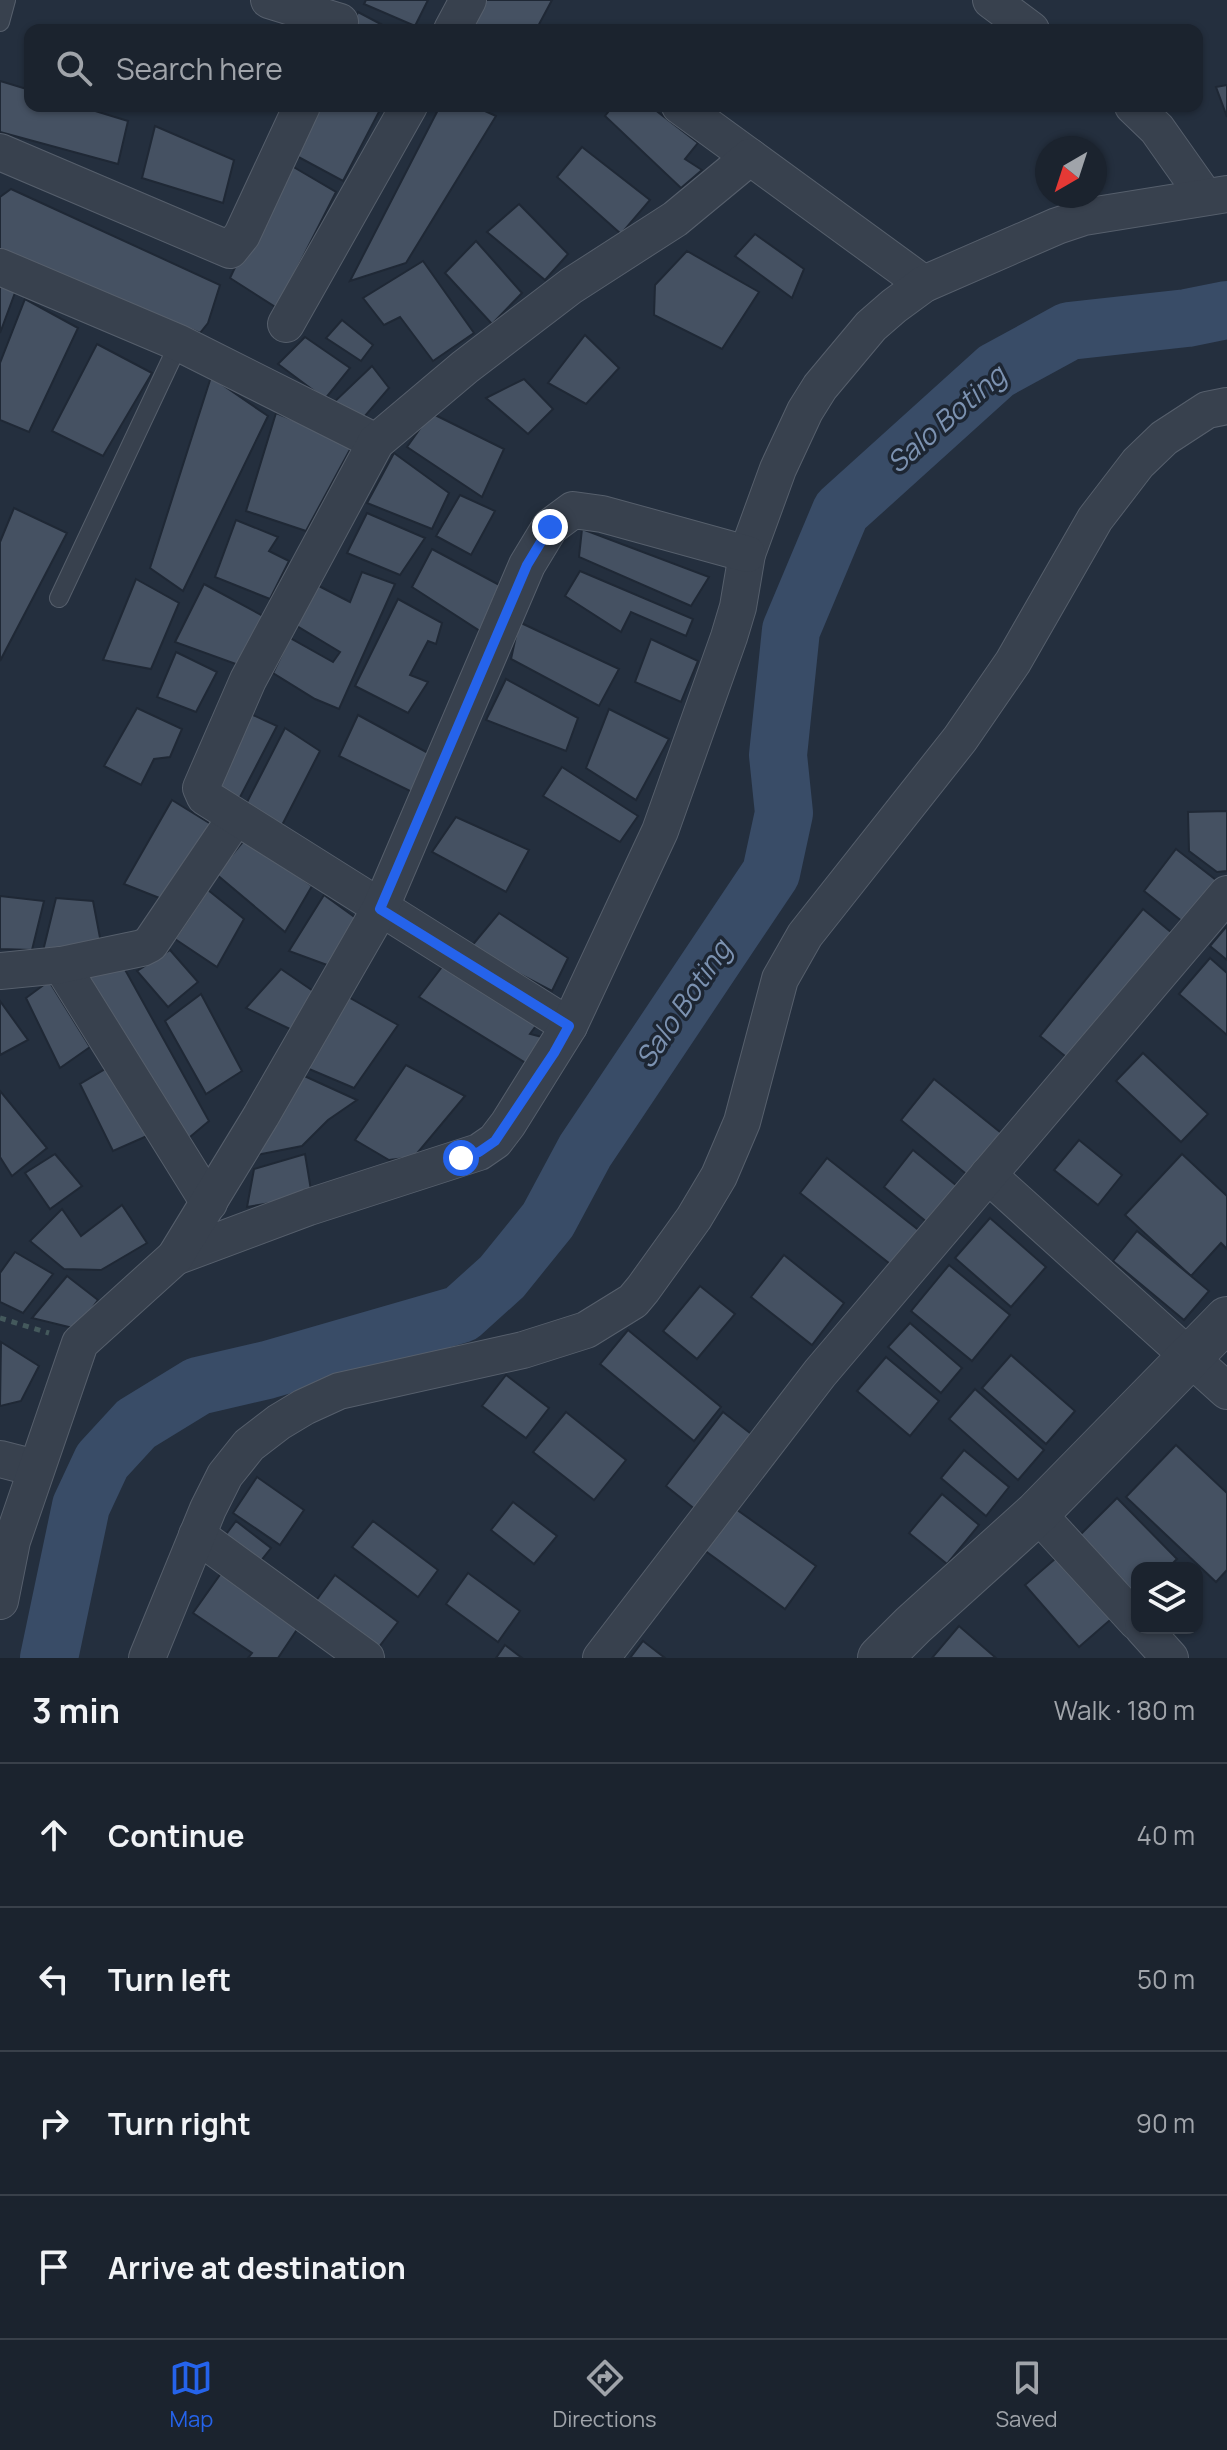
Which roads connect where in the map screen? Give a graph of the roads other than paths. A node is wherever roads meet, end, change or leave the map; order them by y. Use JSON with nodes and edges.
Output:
{"nodes":[{"id":1,"x":6,"y":0,"type":"edge"},
{"id":2,"x":269,"y":0,"type":"edge"},
{"id":3,"x":468,"y":0,"type":"edge"},
{"id":4,"x":991,"y":0,"type":"edge"},
{"id":5,"x":343,"y":17,"type":"edge"},
{"id":6,"x":0,"y":22,"type":"edge"},
{"id":7,"x":455,"y":24,"type":"edge"},
{"id":8,"x":1023,"y":24,"type":"edge"},
{"id":9,"x":299,"y":112,"type":"edge"},
{"id":10,"x":406,"y":112,"type":"edge"},
{"id":11,"x":688,"y":112,"type":"edge"},
{"id":12,"x":1139,"y":112,"type":"edge"},
{"id":13,"x":0,"y":152,"type":"edge"},
{"id":14,"x":750,"y":157,"type":"junction"},
{"id":15,"x":1216,"y":195,"type":"edge"},
{"id":16,"x":0,"y":267,"type":"edge"},
{"id":17,"x":924,"y":284,"type":"junction"},
{"id":18,"x":286,"y":324,"type":"dead end"},
{"id":19,"x":179,"y":343,"type":"junction"},
{"id":20,"x":1227,"y":406,"type":"edge"},
{"id":21,"x":376,"y":442,"type":"junction"},
{"id":22,"x":747,"y":554,"type":"junction"},
{"id":23,"x":59,"y":598,"type":"dead end"},
{"id":24,"x":236,"y":817,"type":"junction"},
{"id":25,"x":1227,"y":894,"type":"edge"},
{"id":26,"x":380,"y":909,"type":"junction"},
{"id":27,"x":61,"y":965,"type":"junction"},
{"id":28,"x":0,"y":971,"type":"edge"},
{"id":29,"x":569,"y":1026,"type":"junction"},
{"id":30,"x":988,"y":1175,"type":"junction"},
{"id":31,"x":209,"y":1203,"type":"junction"},
{"id":32,"x":175,"y":1257,"type":"junction"},
{"id":33,"x":1227,"y":1319,"type":"edge"},
{"id":34,"x":1191,"y":1358,"type":"junction"},
{"id":35,"x":1227,"y":1391,"type":"edge"},
{"id":36,"x":0,"y":1459,"type":"edge"},
{"id":37,"x":35,"y":1468,"type":"junction"},
{"id":38,"x":1037,"y":1513,"type":"junction"},
{"id":39,"x":197,"y":1535,"type":"junction"},
{"id":40,"x":0,"y":1601,"type":"edge"},
{"id":41,"x":1131,"y":1615,"type":"edge"},
{"id":42,"x":1148,"y":1634,"type":"edge"},
{"id":43,"x":147,"y":1658,"type":"edge"},
{"id":44,"x":366,"y":1658,"type":"edge"},
{"id":45,"x":601,"y":1658,"type":"edge"},
{"id":46,"x":880,"y":1658,"type":"edge"},
{"id":47,"x":1170,"y":1658,"type":"edge"}],
"edges":[{"from":1,"to":6,"type":"lane"},
{"from":2,"to":5,"type":"street"},
{"from":3,"to":7,"type":"street"},
{"from":4,"to":8,"type":"street"},
{"from":9,"to":13,"type":"street"},
{"from":10,"to":18,"type":"street"},
{"from":11,"to":14,"type":"street"},
{"from":12,"to":15,"type":"street"},
{"from":14,"to":17,"type":"street"},
{"from":14,"to":21,"type":"street"},
{"from":15,"to":17,"type":"street"},
{"from":16,"to":19,"type":"street"},
{"from":17,"to":22,"type":"street"},
{"from":19,"to":21,"type":"street"},
{"from":19,"to":23,"type":"lane"},
{"from":20,"to":39,"type":"street"},
{"from":21,"to":24,"type":"street"},
{"from":22,"to":26,"type":"street"},
{"from":22,"to":29,"type":"street"},
{"from":24,"to":26,"type":"street"},
{"from":24,"to":27,"type":"street"},
{"from":25,"to":30,"type":"street"},
{"from":26,"to":29,"type":"street"},
{"from":26,"to":31,"type":"street"},
{"from":27,"to":28,"type":"street"},
{"from":27,"to":31,"type":"street"},
{"from":29,"to":32,"type":"street"},
{"from":30,"to":34,"type":"street"},
{"from":30,"to":45,"type":"street"},
{"from":31,"to":32,"type":"street"},
{"from":32,"to":37,"type":"street"},
{"from":33,"to":34,"type":"street"},
{"from":34,"to":35,"type":"street"},
{"from":34,"to":38,"type":"street"},
{"from":36,"to":37,"type":"street"},
{"from":37,"to":40,"type":"street"},
{"from":38,"to":41,"type":"street"},
{"from":38,"to":46,"type":"street"},
{"from":39,"to":43,"type":"street"},
{"from":39,"to":44,"type":"street"},
{"from":42,"to":47,"type":"street"}]}
